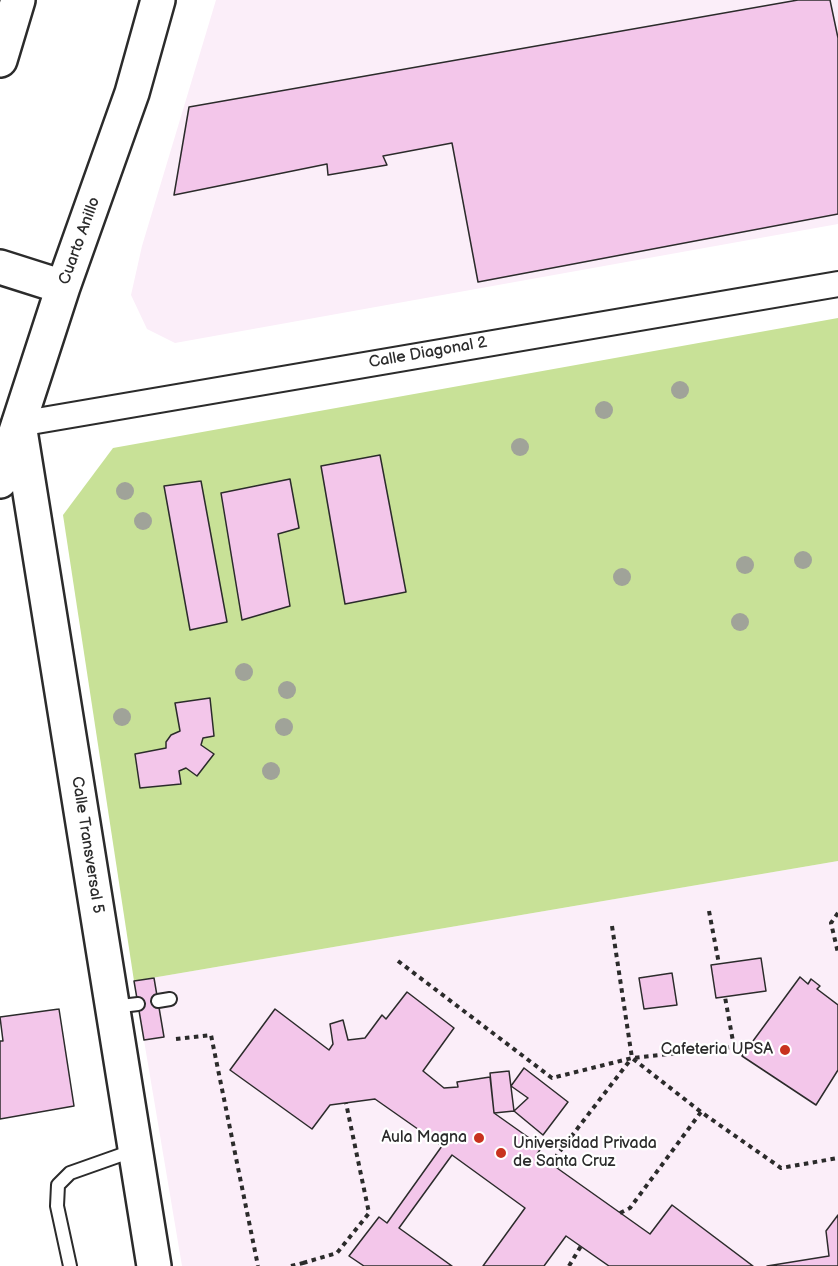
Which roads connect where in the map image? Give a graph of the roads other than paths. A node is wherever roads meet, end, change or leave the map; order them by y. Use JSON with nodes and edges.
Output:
{"nodes":[{"id":1,"x":18,"y":0,"type":"edge"},
{"id":2,"x":158,"y":0,"type":"edge"},
{"id":3,"x":0,"y":60,"type":"edge"},
{"id":4,"x":11,"y":271,"type":"edge"},
{"id":5,"x":838,"y":284,"type":"edge"},
{"id":6,"x":63,"y":287,"type":"junction"},
{"id":7,"x":19,"y":424,"type":"junction"},
{"id":8,"x":0,"y":481,"type":"edge"},
{"id":9,"x":136,"y":1150,"type":"junction"},
{"id":10,"x":70,"y":1266,"type":"edge"},
{"id":11,"x":154,"y":1266,"type":"edge"}],
"edges":[{"from":1,"to":3,"type":"main road"},
{"from":2,"to":6,"type":"main road","name":"Cuarto Anillo"},
{"from":4,"to":6,"type":"main road"},
{"from":5,"to":7,"type":"street","name":"Calle Diagonal 2"},
{"from":6,"to":7,"type":"main road","name":"Cuarto Anillo"},
{"from":7,"to":8,"type":"main road","name":"Cuarto Anillo"},
{"from":7,"to":9,"type":"main road","name":"Calle Transversal 5"},
{"from":9,"to":10,"type":"lane"},
{"from":9,"to":11,"type":"main road","name":"Calle Transversal 5"}]}
